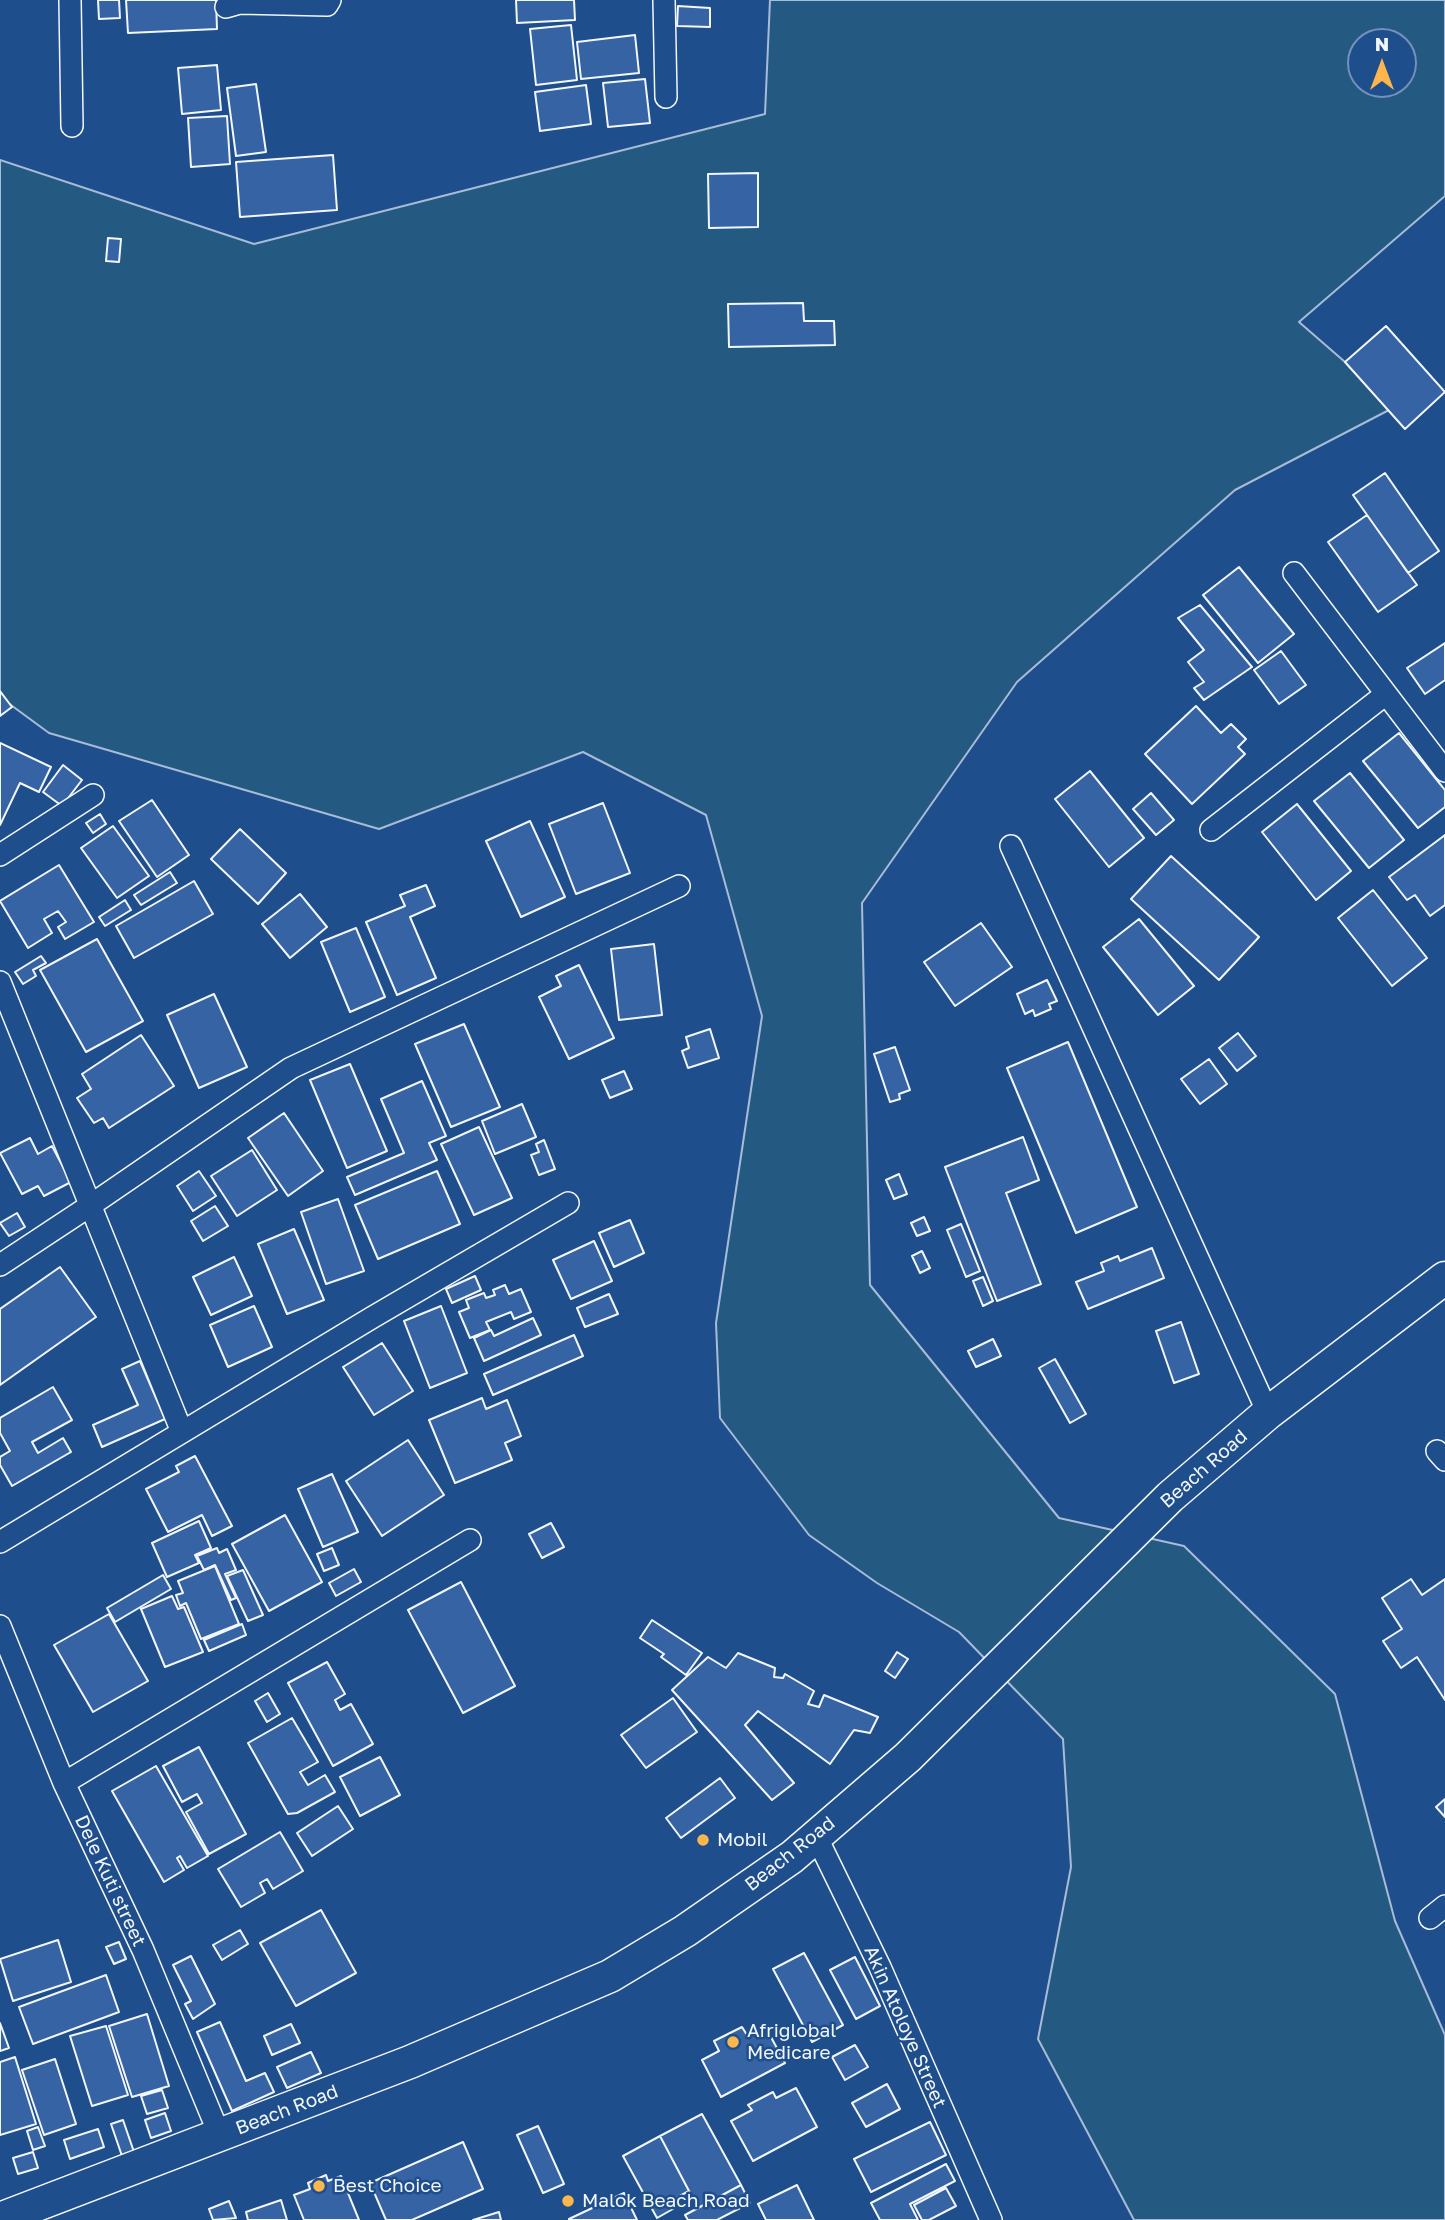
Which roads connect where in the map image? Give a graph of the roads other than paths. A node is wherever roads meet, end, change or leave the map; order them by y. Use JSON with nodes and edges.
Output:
{"nodes":[{"id":1,"x":70,"y":0,"type":"edge"},
{"id":2,"x":330,"y":0,"type":"edge"},
{"id":3,"x":664,"y":0,"type":"edge"},
{"id":4,"x":226,"y":7,"type":"dead end"},
{"id":5,"x":666,"y":97,"type":"dead end"},
{"id":6,"x":72,"y":125,"type":"dead end"},
{"id":7,"x":1294,"y":573,"type":"dead end"},
{"id":8,"x":1387,"y":694,"type":"junction"},
{"id":9,"x":1445,"y":771,"type":"edge"},
{"id":10,"x":93,"y":796,"type":"dead end"},
{"id":11,"x":1210,"y":830,"type":"dead end"},
{"id":12,"x":1011,"y":846,"type":"dead end"},
{"id":13,"x":0,"y":855,"type":"edge"},
{"id":14,"x":679,"y":886,"type":"dead end"},
{"id":15,"x":0,"y":982,"type":"edge"},
{"id":16,"x":568,"y":1203,"type":"dead end"},
{"id":17,"x":91,"y":1205,"type":"junction"},
{"id":18,"x":0,"y":1265,"type":"edge"},
{"id":19,"x":1445,"y":1278,"type":"edge"},
{"id":20,"x":1268,"y":1413,"type":"junction"},
{"id":21,"x":182,"y":1432,"type":"junction"},
{"id":22,"x":470,"y":1540,"type":"dead end"},
{"id":23,"x":0,"y":1542,"type":"edge"},
{"id":24,"x":0,"y":1626,"type":"edge"},
{"id":25,"x":64,"y":1783,"type":"junction"},
{"id":26,"x":816,"y":1836,"type":"junction"},
{"id":27,"x":220,"y":2136,"type":"junction"},
{"id":28,"x":0,"y":2219,"type":"edge"},
{"id":29,"x":991,"y":2220,"type":"edge"}],
"edges":[{"from":1,"to":6,"type":"street"},
{"from":2,"to":4,"type":"street"},
{"from":3,"to":5,"type":"street"},
{"from":7,"to":8,"type":"street"},
{"from":8,"to":9,"type":"street"},
{"from":8,"to":11,"type":"street"},
{"from":10,"to":13,"type":"street"},
{"from":12,"to":20,"type":"street"},
{"from":14,"to":17,"type":"street"},
{"from":15,"to":17,"type":"street"},
{"from":16,"to":21,"type":"street"},
{"from":17,"to":18,"type":"street"},
{"from":17,"to":21,"type":"street"},
{"from":19,"to":20,"type":"main road","name":"Beach Road"},
{"from":20,"to":26,"type":"main road","name":"Beach Road"},
{"from":21,"to":23,"type":"street"},
{"from":22,"to":25,"type":"street"},
{"from":24,"to":25,"type":"street","name":"Dele Kuti street"},
{"from":25,"to":27,"type":"street","name":"Dele Kuti street"},
{"from":26,"to":27,"type":"main road","name":"Beach Road"},
{"from":26,"to":29,"type":"street","name":"Akin Atoloye Street"},
{"from":27,"to":28,"type":"main road","name":"Beach Road"}]}
